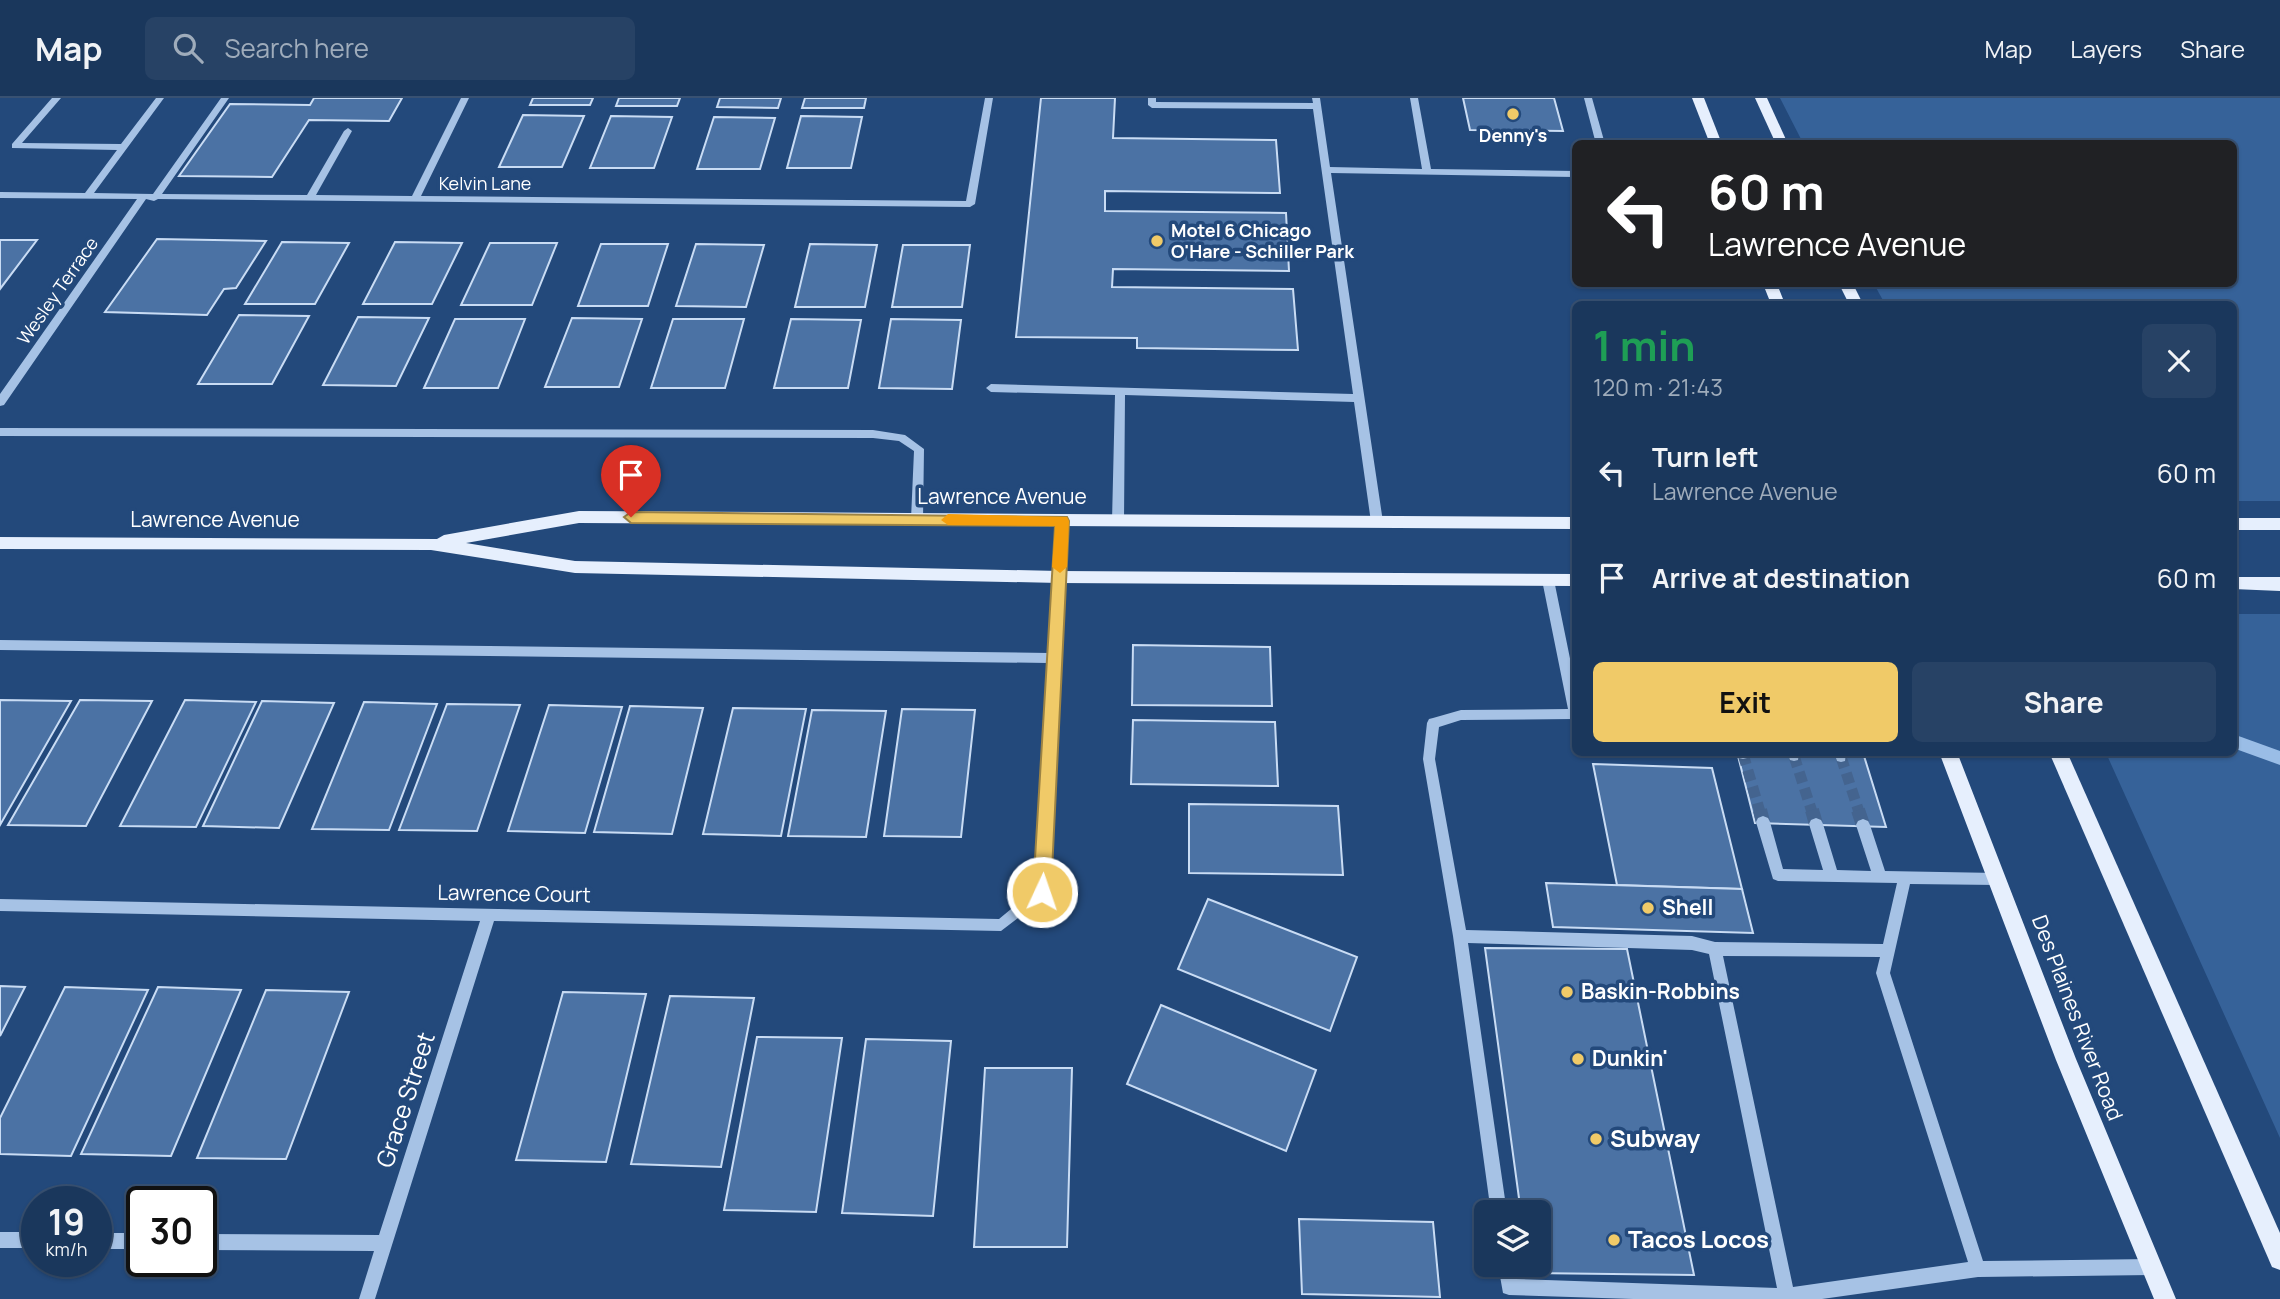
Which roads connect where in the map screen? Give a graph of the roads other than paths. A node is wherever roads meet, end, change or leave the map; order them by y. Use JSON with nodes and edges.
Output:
{"nodes":[{"id":1,"x":57,"y":98,"type":"edge"},
{"id":2,"x":160,"y":98,"type":"edge"},
{"id":3,"x":225,"y":98,"type":"edge"},
{"id":4,"x":465,"y":98,"type":"edge"},
{"id":5,"x":989,"y":98,"type":"edge"},
{"id":6,"x":1152,"y":98,"type":"edge"},
{"id":7,"x":1414,"y":98,"type":"edge"},
{"id":8,"x":1588,"y":98,"type":"edge"},
{"id":9,"x":1698,"y":98,"type":"edge"},
{"id":10,"x":1761,"y":98,"type":"edge"},
{"id":11,"x":1317,"y":102,"type":"edge"},
{"id":12,"x":348,"y":131,"type":"dead end"},
{"id":13,"x":1600,"y":140,"type":"edge"},
{"id":14,"x":1714,"y":140,"type":"edge"},
{"id":15,"x":1780,"y":140,"type":"edge"},
{"id":16,"x":124,"y":147,"type":"junction"},
{"id":17,"x":1326,"y":170,"type":"junction"},
{"id":18,"x":1427,"y":172,"type":"junction"},
{"id":19,"x":1572,"y":174,"type":"edge"},
{"id":20,"x":0,"y":194,"type":"edge"},
{"id":21,"x":87,"y":196,"type":"junction"},
{"id":22,"x":148,"y":197,"type":"junction"},
{"id":23,"x":309,"y":199,"type":"junction"},
{"id":24,"x":415,"y":200,"type":"junction"},
{"id":25,"x":991,"y":388,"type":"dead end"},
{"id":26,"x":1120,"y":391,"type":"junction"},
{"id":27,"x":1359,"y":398,"type":"junction"},
{"id":28,"x":0,"y":402,"type":"edge"},
{"id":29,"x":0,"y":432,"type":"edge"},
{"id":30,"x":917,"y":520,"type":"junction"},
{"id":31,"x":1062,"y":521,"type":"junction"},
{"id":32,"x":1118,"y":521,"type":"junction"},
{"id":33,"x":1377,"y":522,"type":"junction"},
{"id":34,"x":1572,"y":523,"type":"edge"},
{"id":35,"x":2237,"y":524,"type":"edge"},
{"id":36,"x":2280,"y":524,"type":"edge"},
{"id":37,"x":0,"y":543,"type":"edge"},
{"id":38,"x":430,"y":544,"type":"junction"},
{"id":39,"x":1059,"y":577,"type":"junction"},
{"id":40,"x":1548,"y":580,"type":"junction"},
{"id":41,"x":1572,"y":580,"type":"edge"},
{"id":42,"x":2237,"y":583,"type":"edge"},
{"id":43,"x":2280,"y":584,"type":"edge"},
{"id":44,"x":0,"y":645,"type":"edge"},
{"id":45,"x":1569,"y":652,"type":"edge"},
{"id":46,"x":1055,"y":658,"type":"junction"},
{"id":47,"x":1572,"y":680,"type":"edge"},
{"id":48,"x":1572,"y":714,"type":"edge"},
{"id":49,"x":1950,"y":756,"type":"edge"},
{"id":50,"x":2060,"y":756,"type":"edge"},
{"id":51,"x":1763,"y":822,"type":"tunnel mouth"},
{"id":52,"x":1816,"y":824,"type":"tunnel mouth"},
{"id":53,"x":1863,"y":825,"type":"tunnel mouth"},
{"id":54,"x":1832,"y":876,"type":"junction"},
{"id":55,"x":1880,"y":877,"type":"junction"},
{"id":56,"x":1905,"y":878,"type":"junction"},
{"id":57,"x":1997,"y":879,"type":"junction"},
{"id":58,"x":0,"y":905,"type":"edge"},
{"id":59,"x":489,"y":914,"type":"junction"},
{"id":60,"x":1460,"y":936,"type":"junction"},
{"id":61,"x":1715,"y":949,"type":"junction"},
{"id":62,"x":1888,"y":951,"type":"junction"},
{"id":63,"x":1497,"y":1200,"type":"edge"},
{"id":64,"x":0,"y":1240,"type":"edge"},
{"id":65,"x":21,"y":1240,"type":"edge"},
{"id":66,"x":217,"y":1242,"type":"edge"},
{"id":67,"x":385,"y":1243,"type":"junction"},
{"id":68,"x":2280,"y":1259,"type":"edge"},
{"id":69,"x":2152,"y":1267,"type":"junction"},
{"id":70,"x":1978,"y":1269,"type":"junction"},
{"id":71,"x":1508,"y":1277,"type":"edge"},
{"id":72,"x":1787,"y":1296,"type":"junction"},
{"id":73,"x":367,"y":1299,"type":"edge"},
{"id":74,"x":2165,"y":1299,"type":"edge"}],
"edges":[{"from":1,"to":16,"type":"lane"},
{"from":2,"to":16,"type":"street"},
{"from":3,"to":22,"type":"street","name":"Wesley Terrace"},
{"from":4,"to":24,"type":"street"},
{"from":5,"to":24,"type":"street","name":"Kelvin Lane"},
{"from":6,"to":11,"type":"street"},
{"from":7,"to":18,"type":"street"},
{"from":8,"to":13,"type":"street"},
{"from":9,"to":14,"type":"main road"},
{"from":10,"to":15,"type":"main road"},
{"from":11,"to":17,"type":"street"},
{"from":12,"to":23,"type":"street"},
{"from":16,"to":21,"type":"street"},
{"from":17,"to":18,"type":"street"},
{"from":17,"to":27,"type":"street"},
{"from":18,"to":19,"type":"street"},
{"from":20,"to":21,"type":"street","name":"Kelvin Lane"},
{"from":21,"to":22,"type":"street","name":"Kelvin Lane"},
{"from":22,"to":23,"type":"street","name":"Kelvin Lane"},
{"from":22,"to":28,"type":"street","name":"Wesley Terrace"},
{"from":23,"to":24,"type":"street","name":"Kelvin Lane"},
{"from":25,"to":26,"type":"street"},
{"from":26,"to":27,"type":"street"},
{"from":26,"to":32,"type":"street"},
{"from":27,"to":33,"type":"street"},
{"from":29,"to":30,"type":"lane"},
{"from":30,"to":31,"type":"main road","name":"Lawrence Avenue"},
{"from":30,"to":38,"type":"main road","name":"Lawrence Avenue"},
{"from":31,"to":32,"type":"main road","name":"Lawrence Avenue"},
{"from":31,"to":39,"type":"street","name":"Lawrence Court"},
{"from":32,"to":33,"type":"main road","name":"Lawrence Avenue"},
{"from":33,"to":34,"type":"main road","name":"Lawrence Avenue"},
{"from":35,"to":36,"type":"main road"},
{"from":37,"to":38,"type":"main road","name":"Lawrence Avenue"},
{"from":38,"to":39,"type":"main road","name":"Lawrence Avenue"},
{"from":39,"to":40,"type":"main road","name":"Lawrence Avenue"},
{"from":39,"to":46,"type":"street","name":"Lawrence Court"},
{"from":40,"to":41,"type":"main road","name":"Lawrence Avenue"},
{"from":40,"to":45,"type":"street"},
{"from":42,"to":43,"type":"main road"},
{"from":44,"to":46,"type":"street"},
{"from":45,"to":47,"type":"street"},
{"from":46,"to":59,"type":"street","name":"Lawrence Court"},
{"from":48,"to":60,"type":"street"},
{"from":49,"to":57,"type":"main road","name":"Des Plaines River Road"},
{"from":50,"to":68,"type":"main road"},
{"from":51,"to":54,"type":"street"},
{"from":52,"to":54,"type":"street"},
{"from":53,"to":55,"type":"street"},
{"from":54,"to":55,"type":"street"},
{"from":55,"to":56,"type":"street"},
{"from":56,"to":57,"type":"street"},
{"from":56,"to":62,"type":"street"},
{"from":57,"to":69,"type":"main road","name":"Des Plaines River Road"},
{"from":58,"to":59,"type":"street","name":"Lawrence Court"},
{"from":59,"to":67,"type":"street","name":"Grace Street"},
{"from":60,"to":61,"type":"street"},
{"from":60,"to":63,"type":"street"},
{"from":61,"to":62,"type":"street"},
{"from":61,"to":72,"type":"street"},
{"from":62,"to":70,"type":"street"},
{"from":64,"to":65,"type":"street"},
{"from":66,"to":67,"type":"street"},
{"from":67,"to":73,"type":"street","name":"Grace Street"},
{"from":69,"to":70,"type":"street"},
{"from":69,"to":74,"type":"main road","name":"Des Plaines River Road"},
{"from":70,"to":72,"type":"street"},
{"from":71,"to":72,"type":"lane"}]}
